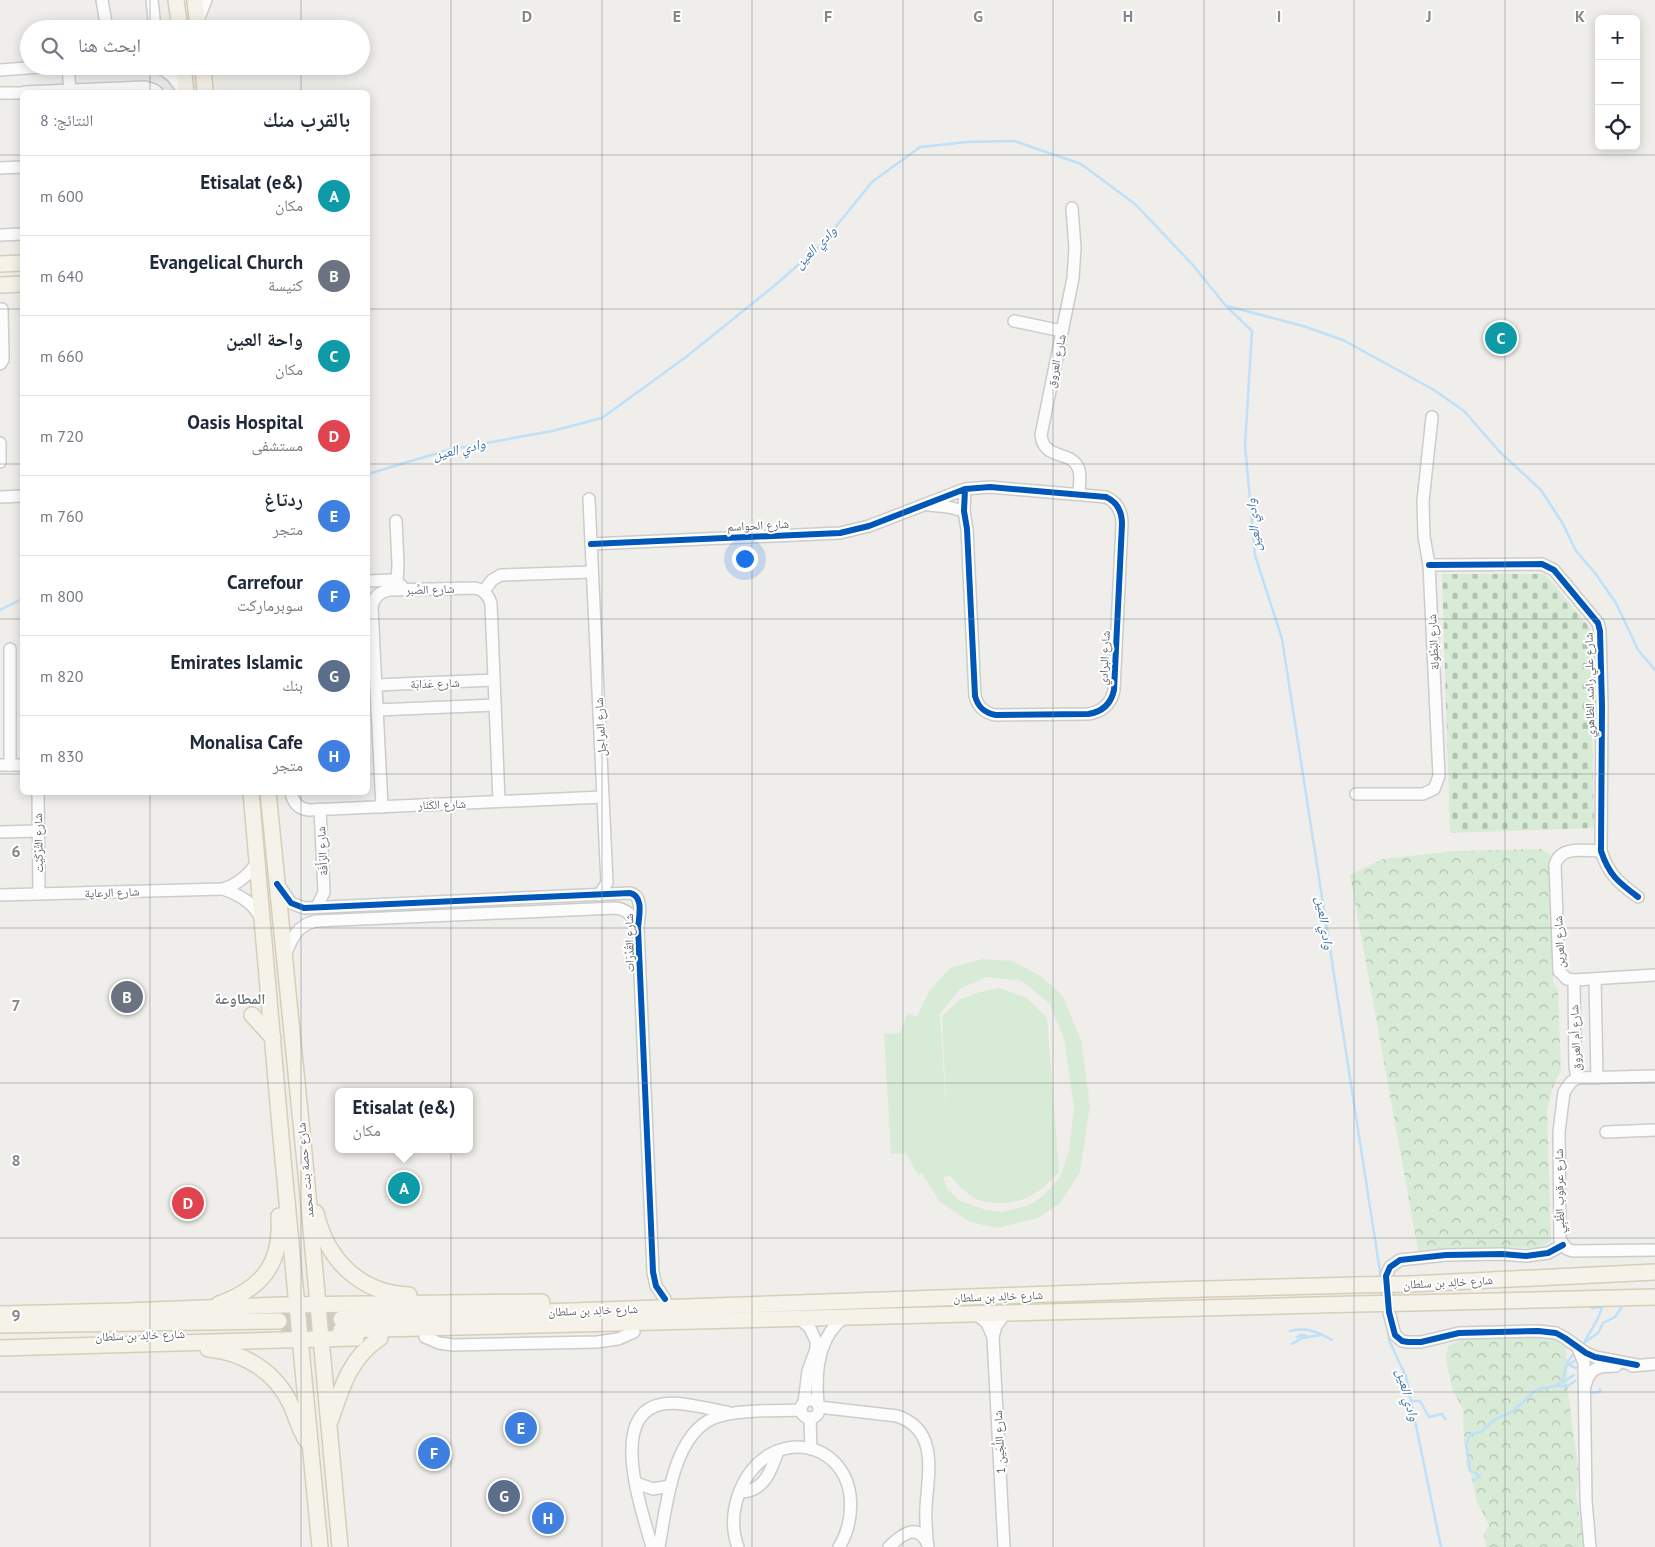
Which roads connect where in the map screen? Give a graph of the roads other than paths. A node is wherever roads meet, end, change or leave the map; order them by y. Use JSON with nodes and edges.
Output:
{"nodes":[{"id":1,"x":102,"y":0,"type":"edge"},
{"id":2,"x":152,"y":0,"type":"edge"},
{"id":3,"x":176,"y":0,"type":"edge"},
{"id":4,"x":195,"y":0,"type":"edge"},
{"id":5,"x":206,"y":0,"type":"edge"},
{"id":6,"x":105,"y":20,"type":"edge"},
{"id":7,"x":154,"y":20,"type":"edge"},
{"id":8,"x":178,"y":20,"type":"edge"},
{"id":9,"x":197,"y":20,"type":"edge"},
{"id":10,"x":200,"y":20,"type":"edge"},
{"id":11,"x":20,"y":68,"type":"edge"},
{"id":12,"x":0,"y":70,"type":"edge"},
{"id":13,"x":69,"y":75,"type":"edge"},
{"id":14,"x":171,"y":75,"type":"edge"},
{"id":15,"x":184,"y":75,"type":"edge"},
{"id":16,"x":203,"y":75,"type":"edge"},
{"id":17,"x":70,"y":90,"type":"edge"},
{"id":18,"x":100,"y":90,"type":"edge"},
{"id":19,"x":152,"y":90,"type":"edge"},
{"id":20,"x":183,"y":90,"type":"edge"},
{"id":21,"x":185,"y":90,"type":"edge"},
{"id":22,"x":205,"y":90,"type":"edge"},
{"id":23,"x":0,"y":93,"type":"edge"},
{"id":24,"x":20,"y":93,"type":"edge"},
{"id":25,"x":20,"y":167,"type":"edge"},
{"id":26,"x":0,"y":168,"type":"edge"},
{"id":27,"x":1072,"y":208,"type":"dead end"},
{"id":28,"x":20,"y":234,"type":"edge"},
{"id":29,"x":0,"y":236,"type":"edge"},
{"id":30,"x":20,"y":263,"type":"edge"},
{"id":31,"x":0,"y":264,"type":"edge"},
{"id":32,"x":20,"y":284,"type":"edge"},
{"id":33,"x":0,"y":285,"type":"edge"},
{"id":34,"x":2,"y":308,"type":"dead end"},
{"id":35,"x":1014,"y":321,"type":"dead end"},
{"id":36,"x":1062,"y":332,"type":"junction"},
{"id":37,"x":0,"y":364,"type":"edge"},
{"id":38,"x":1432,"y":417,"type":"dead end"},
{"id":39,"x":0,"y":443,"type":"edge"},
{"id":40,"x":0,"y":462,"type":"edge"},
{"id":41,"x":965,"y":490,"type":"junction"},
{"id":42,"x":1079,"y":494,"type":"junction"},
{"id":43,"x":20,"y":496,"type":"edge"},
{"id":44,"x":0,"y":497,"type":"edge"},
{"id":45,"x":589,"y":499,"type":"dead end"},
{"id":46,"x":922,"y":505,"type":"junction"},
{"id":47,"x":964,"y":511,"type":"junction"},
{"id":48,"x":396,"y":521,"type":"dead end"},
{"id":49,"x":591,"y":544,"type":"junction"},
{"id":50,"x":1429,"y":564,"type":"junction"},
{"id":51,"x":592,"y":572,"type":"junction"},
{"id":52,"x":370,"y":581,"type":"edge"},
{"id":53,"x":396,"y":582,"type":"junction"},
{"id":54,"x":405,"y":590,"type":"junction"},
{"id":55,"x":484,"y":591,"type":"junction"},
{"id":56,"x":10,"y":649,"type":"dead end"},
{"id":57,"x":494,"y":680,"type":"junction"},
{"id":58,"x":376,"y":685,"type":"junction"},
{"id":59,"x":495,"y":704,"type":"junction"},
{"id":60,"x":377,"y":710,"type":"junction"},
{"id":61,"x":5,"y":765,"type":"edge"},
{"id":62,"x":20,"y":765,"type":"edge"},
{"id":63,"x":1356,"y":794,"type":"dead end"},
{"id":64,"x":38,"y":795,"type":"edge"},
{"id":65,"x":251,"y":795,"type":"edge"},
{"id":66,"x":268,"y":795,"type":"edge"},
{"id":67,"x":292,"y":795,"type":"edge"},
{"id":68,"x":603,"y":797,"type":"junction"},
{"id":69,"x":499,"y":802,"type":"junction"},
{"id":70,"x":382,"y":807,"type":"junction"},
{"id":71,"x":320,"y":809,"type":"junction"},
{"id":72,"x":38,"y":831,"type":"junction"},
{"id":73,"x":0,"y":832,"type":"edge"},
{"id":74,"x":1600,"y":851,"type":"junction"},
{"id":75,"x":258,"y":861,"type":"junction"},
{"id":76,"x":607,"y":882,"type":"junction"},
{"id":77,"x":278,"y":884,"type":"junction"},
{"id":78,"x":223,"y":889,"type":"junction"},
{"id":79,"x":324,"y":892,"type":"junction"},
{"id":80,"x":39,"y":894,"type":"junction"},
{"id":81,"x":618,"y":894,"type":"junction"},
{"id":82,"x":0,"y":895,"type":"edge"},
{"id":83,"x":599,"y":895,"type":"junction"},
{"id":84,"x":1638,"y":897,"type":"dead end"},
{"id":85,"x":639,"y":902,"type":"junction"},
{"id":86,"x":364,"y":905,"type":"junction"},
{"id":87,"x":317,"y":907,"type":"junction"},
{"id":88,"x":335,"y":907,"type":"junction"},
{"id":89,"x":623,"y":909,"type":"junction"},
{"id":90,"x":364,"y":919,"type":"junction"},
{"id":91,"x":262,"y":922,"type":"junction"},
{"id":92,"x":638,"y":928,"type":"junction"},
{"id":93,"x":285,"y":956,"type":"junction"},
{"id":94,"x":1655,"y":975,"type":"edge"},
{"id":95,"x":1595,"y":979,"type":"junction"},
{"id":96,"x":1574,"y":980,"type":"junction"},
{"id":97,"x":252,"y":1015,"type":"dead end"},
{"id":98,"x":273,"y":1038,"type":"junction"},
{"id":99,"x":1655,"y":1076,"type":"edge"},
{"id":100,"x":1577,"y":1078,"type":"junction"},
{"id":101,"x":1597,"y":1078,"type":"junction"},
{"id":102,"x":1655,"y":1130,"type":"edge"},
{"id":103,"x":1606,"y":1132,"type":"dead end"},
{"id":104,"x":282,"y":1149,"type":"junction"},
{"id":105,"x":306,"y":1173,"type":"junction"},
{"id":106,"x":1562,"y":1245,"type":"junction"},
{"id":107,"x":1655,"y":1250,"type":"edge"},
{"id":108,"x":1655,"y":1268,"type":"edge"},
{"id":109,"x":1655,"y":1272,"type":"edge"},
{"id":110,"x":1590,"y":1274,"type":"junction"},
{"id":111,"x":1655,"y":1297,"type":"edge"},
{"id":112,"x":1589,"y":1298,"type":"junction"},
{"id":113,"x":666,"y":1299,"type":"junction"},
{"id":114,"x":518,"y":1302,"type":"junction"},
{"id":115,"x":1655,"y":1303,"type":"edge"},
{"id":116,"x":318,"y":1304,"type":"junction"},
{"id":117,"x":297,"y":1305,"type":"junction"},
{"id":118,"x":746,"y":1305,"type":"junction"},
{"id":119,"x":201,"y":1308,"type":"junction"},
{"id":120,"x":1006,"y":1312,"type":"junction"},
{"id":121,"x":975,"y":1313,"type":"junction"},
{"id":122,"x":0,"y":1314,"type":"edge"},
{"id":123,"x":845,"y":1317,"type":"junction"},
{"id":124,"x":799,"y":1318,"type":"junction"},
{"id":125,"x":693,"y":1320,"type":"junction"},
{"id":126,"x":0,"y":1325,"type":"edge"},
{"id":127,"x":993,"y":1337,"type":"junction"},
{"id":128,"x":380,"y":1338,"type":"junction"},
{"id":129,"x":0,"y":1339,"type":"edge"},
{"id":130,"x":321,"y":1339,"type":"junction"},
{"id":131,"x":300,"y":1340,"type":"junction"},
{"id":132,"x":172,"y":1343,"type":"junction"},
{"id":133,"x":0,"y":1348,"type":"edge"},
{"id":134,"x":1578,"y":1348,"type":"junction"},
{"id":135,"x":1604,"y":1359,"type":"junction"},
{"id":136,"x":1655,"y":1364,"type":"edge"},
{"id":137,"x":1637,"y":1365,"type":"junction"},
{"id":138,"x":814,"y":1366,"type":"junction"},
{"id":139,"x":1584,"y":1372,"type":"junction"},
{"id":140,"x":1584,"y":1386,"type":"junction"},
{"id":141,"x":687,"y":1406,"type":"junction"},
{"id":142,"x":818,"y":1406,"type":"junction"},
{"id":143,"x":805,"y":1410,"type":"junction"},
{"id":144,"x":734,"y":1413,"type":"junction"},
{"id":145,"x":329,"y":1425,"type":"junction"},
{"id":146,"x":698,"y":1428,"type":"junction"},
{"id":147,"x":310,"y":1445,"type":"junction"},
{"id":148,"x":811,"y":1449,"type":"junction"},
{"id":149,"x":778,"y":1451,"type":"junction"},
{"id":150,"x":636,"y":1483,"type":"junction"},
{"id":151,"x":670,"y":1486,"type":"junction"},
{"id":152,"x":740,"y":1492,"type":"junction"},
{"id":153,"x":926,"y":1509,"type":"junction"},
{"id":154,"x":663,"y":1527,"type":"junction"},
{"id":155,"x":647,"y":1528,"type":"junction"},
{"id":156,"x":904,"y":1534,"type":"junction"},
{"id":157,"x":928,"y":1545,"type":"edge"},
{"id":158,"x":320,"y":1547,"type":"edge"},
{"id":159,"x":340,"y":1547,"type":"edge"},
{"id":160,"x":652,"y":1547,"type":"edge"},
{"id":161,"x":660,"y":1547,"type":"edge"},
{"id":162,"x":738,"y":1547,"type":"edge"},
{"id":163,"x":839,"y":1547,"type":"edge"},
{"id":164,"x":889,"y":1547,"type":"edge"},
{"id":165,"x":1004,"y":1547,"type":"edge"},
{"id":166,"x":1590,"y":1547,"type":"edge"}],
"edges":[{"from":1,"to":6,"type":"street"},
{"from":2,"to":7,"type":"street"},
{"from":3,"to":8,"type":"main road"},
{"from":4,"to":9,"type":"main road"},
{"from":5,"to":10,"type":"street"},
{"from":11,"to":12,"type":"street"},
{"from":13,"to":17,"type":"street"},
{"from":14,"to":20,"type":"street"},
{"from":15,"to":21,"type":"main road"},
{"from":16,"to":22,"type":"main road"},
{"from":18,"to":19,"type":"street"},
{"from":23,"to":24,"type":"street"},
{"from":25,"to":26,"type":"street"},
{"from":27,"to":36,"type":"street","name":"شارع العروق"},
{"from":28,"to":29,"type":"street"},
{"from":30,"to":31,"type":"main road"},
{"from":32,"to":33,"type":"main road"},
{"from":34,"to":37,"type":"street"},
{"from":35,"to":36,"type":"street"},
{"from":36,"to":42,"type":"street","name":"شارع العروق"},
{"from":38,"to":50,"type":"street","name":"شارع البُطُولة"},
{"from":39,"to":40,"type":"street"},
{"from":41,"to":42,"type":"street","name":"شارع البرادي"},
{"from":41,"to":46,"type":"street","name":"شارع البرادي"},
{"from":41,"to":47,"type":"street","name":"شارع البرادي"},
{"from":42,"to":47,"type":"street","name":"شارع البرادي"},
{"from":43,"to":44,"type":"street"},
{"from":45,"to":49,"type":"street","name":"شارع المراجل"},
{"from":46,"to":47,"type":"street"},
{"from":46,"to":49,"type":"street","name":"شارع الحواسم"},
{"from":48,"to":53,"type":"street"},
{"from":49,"to":51,"type":"street","name":"شارع المراجل"},
{"from":50,"to":63,"type":"street","name":"شارع البُطُولة"},
{"from":50,"to":74,"type":"street","name":"شارع علي راشد الظاهري"},
{"from":51,"to":55,"type":"street"},
{"from":51,"to":68,"type":"street","name":"شارع المراجل"},
{"from":52,"to":53,"type":"street"},
{"from":53,"to":54,"type":"street"},
{"from":54,"to":55,"type":"street","name":"شارع الصَّبر"},
{"from":54,"to":58,"type":"street","name":"شارع الصَّبر"},
{"from":55,"to":57,"type":"street"},
{"from":56,"to":61,"type":"street"},
{"from":57,"to":58,"type":"street","name":"شارع عَدَابَة"},
{"from":57,"to":59,"type":"street"},
{"from":58,"to":60,"type":"street","name":"شارع الصَّبر"},
{"from":59,"to":60,"type":"street","name":"شارع عَدَابَة"},
{"from":59,"to":69,"type":"street"},
{"from":60,"to":70,"type":"street","name":"شارع الصَّبر"},
{"from":61,"to":62,"type":"street"},
{"from":64,"to":72,"type":"street","name":"شارع التَّرْكَيْت"},
{"from":65,"to":75,"type":"main road","name":"شارع حصة بنت محمد"},
{"from":66,"to":77,"type":"main road","name":"شارع حصة بنت محمد"},
{"from":67,"to":71,"type":"street","name":"شارع الكَنَار"},
{"from":68,"to":69,"type":"street","name":"شارع الكَنَار"},
{"from":68,"to":76,"type":"street","name":"شارع المراجل"},
{"from":69,"to":70,"type":"street","name":"شارع الكَنَار"},
{"from":70,"to":71,"type":"street","name":"شارع الكَنَار"},
{"from":71,"to":79,"type":"street","name":"شارع الرَأَفَة"},
{"from":72,"to":73,"type":"street"},
{"from":72,"to":80,"type":"street","name":"شارع التَّرْكَيْت"},
{"from":74,"to":84,"type":"street","name":"شارع علي راشد الظاهري"},
{"from":74,"to":96,"type":"street","name":"شارع العرين"},
{"from":75,"to":78,"type":"street","name":"شارع الرعاية"},
{"from":75,"to":91,"type":"main road","name":"شارع حصة بنت محمد"},
{"from":76,"to":81,"type":"street"},
{"from":76,"to":83,"type":"street"},
{"from":77,"to":87,"type":"street","name":"شارع القُدْرَات"},
{"from":77,"to":93,"type":"main road","name":"شارع حصة بنت محمد"},
{"from":78,"to":80,"type":"street","name":"شارع الرعاية"},
{"from":78,"to":91,"type":"street","name":"شارع الرعاية"},
{"from":79,"to":87,"type":"street","name":"شارع الرَأَفَة"},
{"from":79,"to":88,"type":"street","name":"شارع الرَأَفَة"},
{"from":80,"to":82,"type":"street","name":"شارع الرعاية"},
{"from":81,"to":83,"type":"street","name":"شارع القُدْرَات"},
{"from":81,"to":85,"type":"street","name":"شارع القُدْرَات"},
{"from":81,"to":89,"type":"street"},
{"from":83,"to":86,"type":"street","name":"شارع القُدْرَات"},
{"from":85,"to":89,"type":"street"},
{"from":85,"to":92,"type":"street","name":"شارع القُدْرَات"},
{"from":86,"to":88,"type":"street","name":"شارع القُدْرَات"},
{"from":86,"to":90,"type":"street"},
{"from":87,"to":88,"type":"street","name":"شارع القُدْرَات"},
{"from":89,"to":90,"type":"street","name":"شارع القُدْرَات"},
{"from":89,"to":92,"type":"street","name":"شارع القُدْرَات"},
{"from":90,"to":93,"type":"street","name":"شارع القُدْرَات"},
{"from":91,"to":98,"type":"main road","name":"شارع حصة بنت محمد"},
{"from":92,"to":113,"type":"street","name":"شارع القُدْرَات"},
{"from":93,"to":105,"type":"main road","name":"شارع حصة بنت محمد"},
{"from":94,"to":95,"type":"street","name":"شارع العرين"},
{"from":95,"to":96,"type":"street","name":"شارع العرين"},
{"from":95,"to":101,"type":"street"},
{"from":96,"to":100,"type":"street","name":"شارع أم العروق"},
{"from":97,"to":98,"type":"main road"},
{"from":98,"to":104,"type":"main road","name":"شارع حصة بنت محمد"},
{"from":99,"to":101,"type":"street","name":"شارع أم العروق"},
{"from":100,"to":101,"type":"street","name":"شارع أم العروق"},
{"from":100,"to":106,"type":"street","name":"شارع عرقوب الظَّبِي"},
{"from":102,"to":103,"type":"street"},
{"from":104,"to":117,"type":"main road","name":"شارع حصة بنت محمد"},
{"from":104,"to":119,"type":"main road"},
{"from":105,"to":114,"type":"main road"},
{"from":105,"to":116,"type":"main road","name":"شارع حصة بنت محمد"},
{"from":106,"to":107,"type":"street","name":"شارع عرقوب الظَّبِي"},
{"from":106,"to":134,"type":"street"},
{"from":108,"to":110,"type":"street"},
{"from":109,"to":110,"type":"main road","name":"شارع خالِد بن سلطان"},
{"from":110,"to":118,"type":"main road","name":"شارع خالِد بن سلطان","bridge":true},
{"from":111,"to":112,"type":"main road","name":"شارع خالِد بن سلطان"},
{"from":112,"to":115,"type":"street"},
{"from":112,"to":120,"type":"main road","name":"شارع خالِد بن سلطان","bridge":true},
{"from":113,"to":114,"type":"main road"},
{"from":113,"to":118,"type":"main road"},
{"from":114,"to":116,"type":"main road"},
{"from":116,"to":117,"type":"main road"},
{"from":116,"to":130,"type":"main road","name":"شارع حصة بنت محمد"},
{"from":117,"to":119,"type":"main road"},
{"from":117,"to":131,"type":"main road","name":"شارع حصة بنت محمد"},
{"from":118,"to":125,"type":"main road","name":"شارع خالِد بن سلطان"},
{"from":119,"to":122,"type":"main road"},
{"from":120,"to":121,"type":"main road","name":"شارع خالِد بن سلطان"},
{"from":120,"to":127,"type":"street","name":"شارع اللُّجَين 1"},
{"from":121,"to":123,"type":"main road","name":"شارع خالِد بن سلطان"},
{"from":121,"to":127,"type":"street"},
{"from":123,"to":124,"type":"main road","name":"شارع خالِد بن سلطان"},
{"from":123,"to":138,"type":"street"},
{"from":124,"to":125,"type":"main road","name":"شارع خالِد بن سلطان"},
{"from":124,"to":138,"type":"street"},
{"from":125,"to":128,"type":"main road"},
{"from":126,"to":129,"type":"main road","name":"شارع خالِد بن سلطان"},
{"from":127,"to":165,"type":"street","name":"شارع اللُّجَين 1"},
{"from":128,"to":130,"type":"main road"},
{"from":128,"to":145,"type":"main road"},
{"from":130,"to":131,"type":"main road"},
{"from":130,"to":145,"type":"main road","name":"شارع حصة بنت محمد"},
{"from":131,"to":132,"type":"main road"},
{"from":131,"to":147,"type":"main road","name":"شارع حصة بنت محمد"},
{"from":132,"to":133,"type":"main road"},
{"from":132,"to":147,"type":"main road"},
{"from":134,"to":135,"type":"street"},
{"from":134,"to":139,"type":"street"},
{"from":135,"to":137,"type":"street"},
{"from":135,"to":139,"type":"street"},
{"from":136,"to":137,"type":"street"},
{"from":137,"to":140,"type":"street"},
{"from":138,"to":142,"type":"street"},
{"from":138,"to":143,"type":"street"},
{"from":139,"to":140,"type":"street"},
{"from":140,"to":166,"type":"street"},
{"from":141,"to":144,"type":"street"},
{"from":141,"to":146,"type":"street"},
{"from":141,"to":150,"type":"street"},
{"from":142,"to":143,"type":"street"},
{"from":142,"to":153,"type":"street"},
{"from":143,"to":144,"type":"street"},
{"from":143,"to":148,"type":"street"},
{"from":144,"to":146,"type":"street"},
{"from":145,"to":159,"type":"main road","name":"شارع حصة بنت محمد"},
{"from":146,"to":151,"type":"street"},
{"from":147,"to":158,"type":"main road","name":"شارع حصة بنت محمد"},
{"from":148,"to":149,"type":"street"},
{"from":148,"to":163,"type":"street"},
{"from":149,"to":152,"type":"street"},
{"from":149,"to":152,"type":"street"},
{"from":150,"to":151,"type":"street"},
{"from":150,"to":155,"type":"street"},
{"from":151,"to":154,"type":"street"},
{"from":152,"to":162,"type":"street"},
{"from":153,"to":156,"type":"street"},
{"from":153,"to":157,"type":"street"},
{"from":154,"to":155,"type":"street"},
{"from":154,"to":161,"type":"street"},
{"from":155,"to":160,"type":"street"},
{"from":156,"to":157,"type":"street"},
{"from":156,"to":164,"type":"street"}]}
